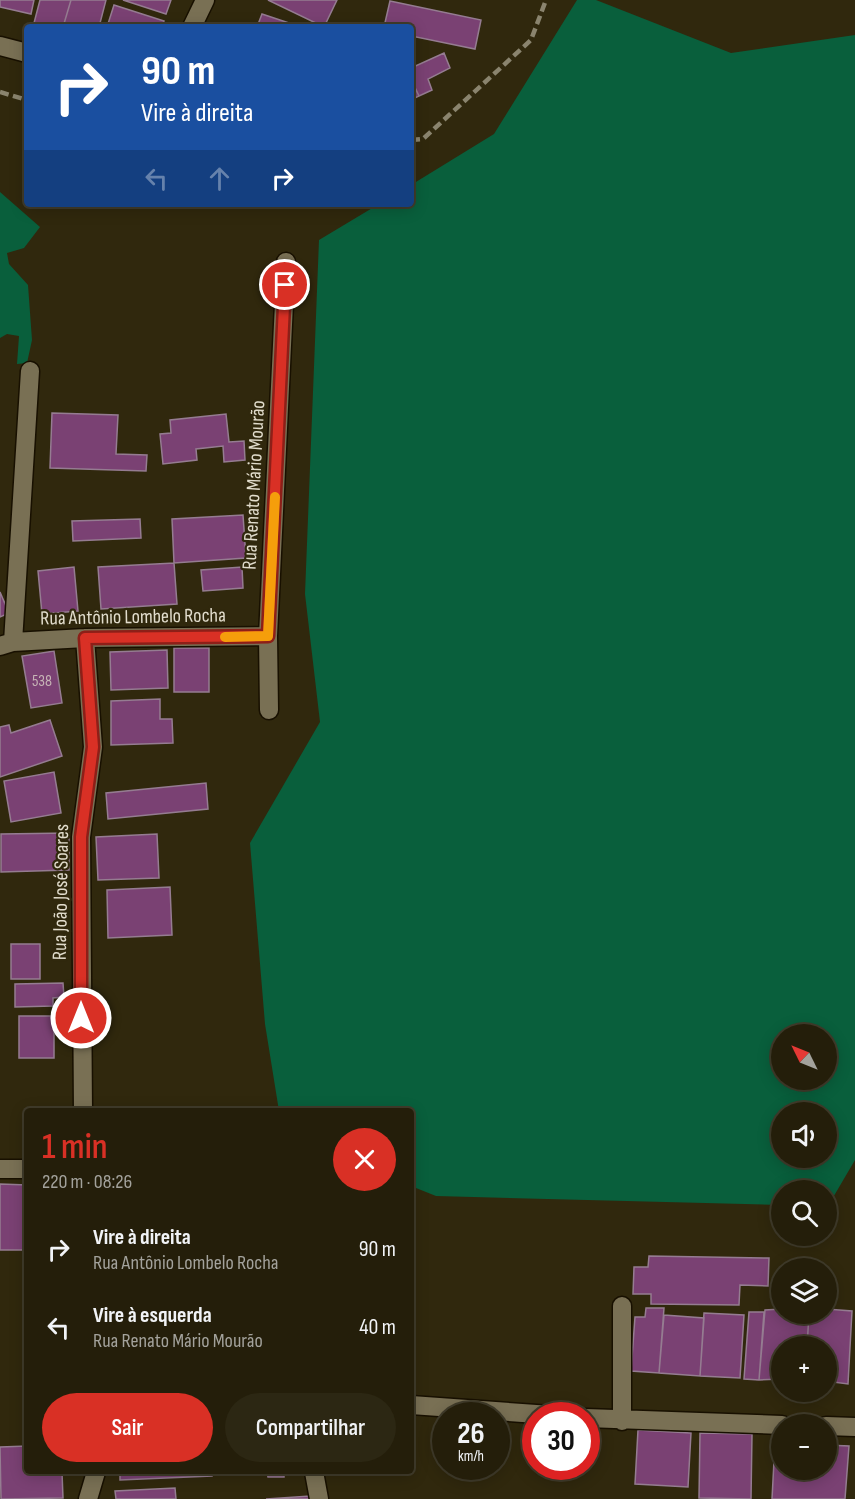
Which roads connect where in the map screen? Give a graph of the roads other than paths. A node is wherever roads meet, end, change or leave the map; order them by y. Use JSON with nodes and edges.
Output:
{"nodes":[{"id":1,"x":204,"y":0,"type":"edge"},
{"id":2,"x":193,"y":24,"type":"edge"},
{"id":3,"x":0,"y":46,"type":"edge"},
{"id":4,"x":24,"y":52,"type":"edge"},
{"id":5,"x":286,"y":262,"type":"dead end"},
{"id":6,"x":30,"y":371,"type":"dead end"},
{"id":7,"x":268,"y":636,"type":"junction"},
{"id":8,"x":85,"y":638,"type":"junction"},
{"id":9,"x":6,"y":644,"type":"edge"},
{"id":10,"x":269,"y":710,"type":"dead end"},
{"id":11,"x":83,"y":1108,"type":"edge"},
{"id":12,"x":0,"y":1169,"type":"edge"},
{"id":13,"x":24,"y":1169,"type":"edge"},
{"id":14,"x":622,"y":1306,"type":"dead end"},
{"id":15,"x":414,"y":1405,"type":"edge"},
{"id":16,"x":522,"y":1413,"type":"edge"},
{"id":17,"x":600,"y":1419,"type":"edge"},
{"id":18,"x":622,"y":1420,"type":"junction"},
{"id":19,"x":771,"y":1425,"type":"edge"},
{"id":20,"x":837,"y":1426,"type":"edge"},
{"id":21,"x":855,"y":1427,"type":"edge"},
{"id":22,"x":95,"y":1474,"type":"edge"},
{"id":23,"x":314,"y":1474,"type":"edge"},
{"id":24,"x":88,"y":1499,"type":"edge"},
{"id":25,"x":319,"y":1499,"type":"edge"}],
"edges":[{"from":1,"to":2,"type":"street"},
{"from":3,"to":4,"type":"street"},
{"from":5,"to":7,"type":"street","name":"Rua Renato Mário Mourão"},
{"from":6,"to":9,"type":"street"},
{"from":7,"to":8,"type":"street","name":"Rua Antônio Lombelo Rocha"},
{"from":7,"to":10,"type":"street","name":"Rua Renato Mário Mourão"},
{"from":8,"to":9,"type":"street","name":"Rua Antônio Lombelo Rocha"},
{"from":8,"to":11,"type":"street","name":"Rua João José Soares"},
{"from":12,"to":13,"type":"street"},
{"from":14,"to":18,"type":"street"},
{"from":15,"to":16,"type":"street"},
{"from":17,"to":18,"type":"street"},
{"from":18,"to":19,"type":"street"},
{"from":20,"to":21,"type":"street"},
{"from":22,"to":24,"type":"street"},
{"from":23,"to":25,"type":"street"}]}
